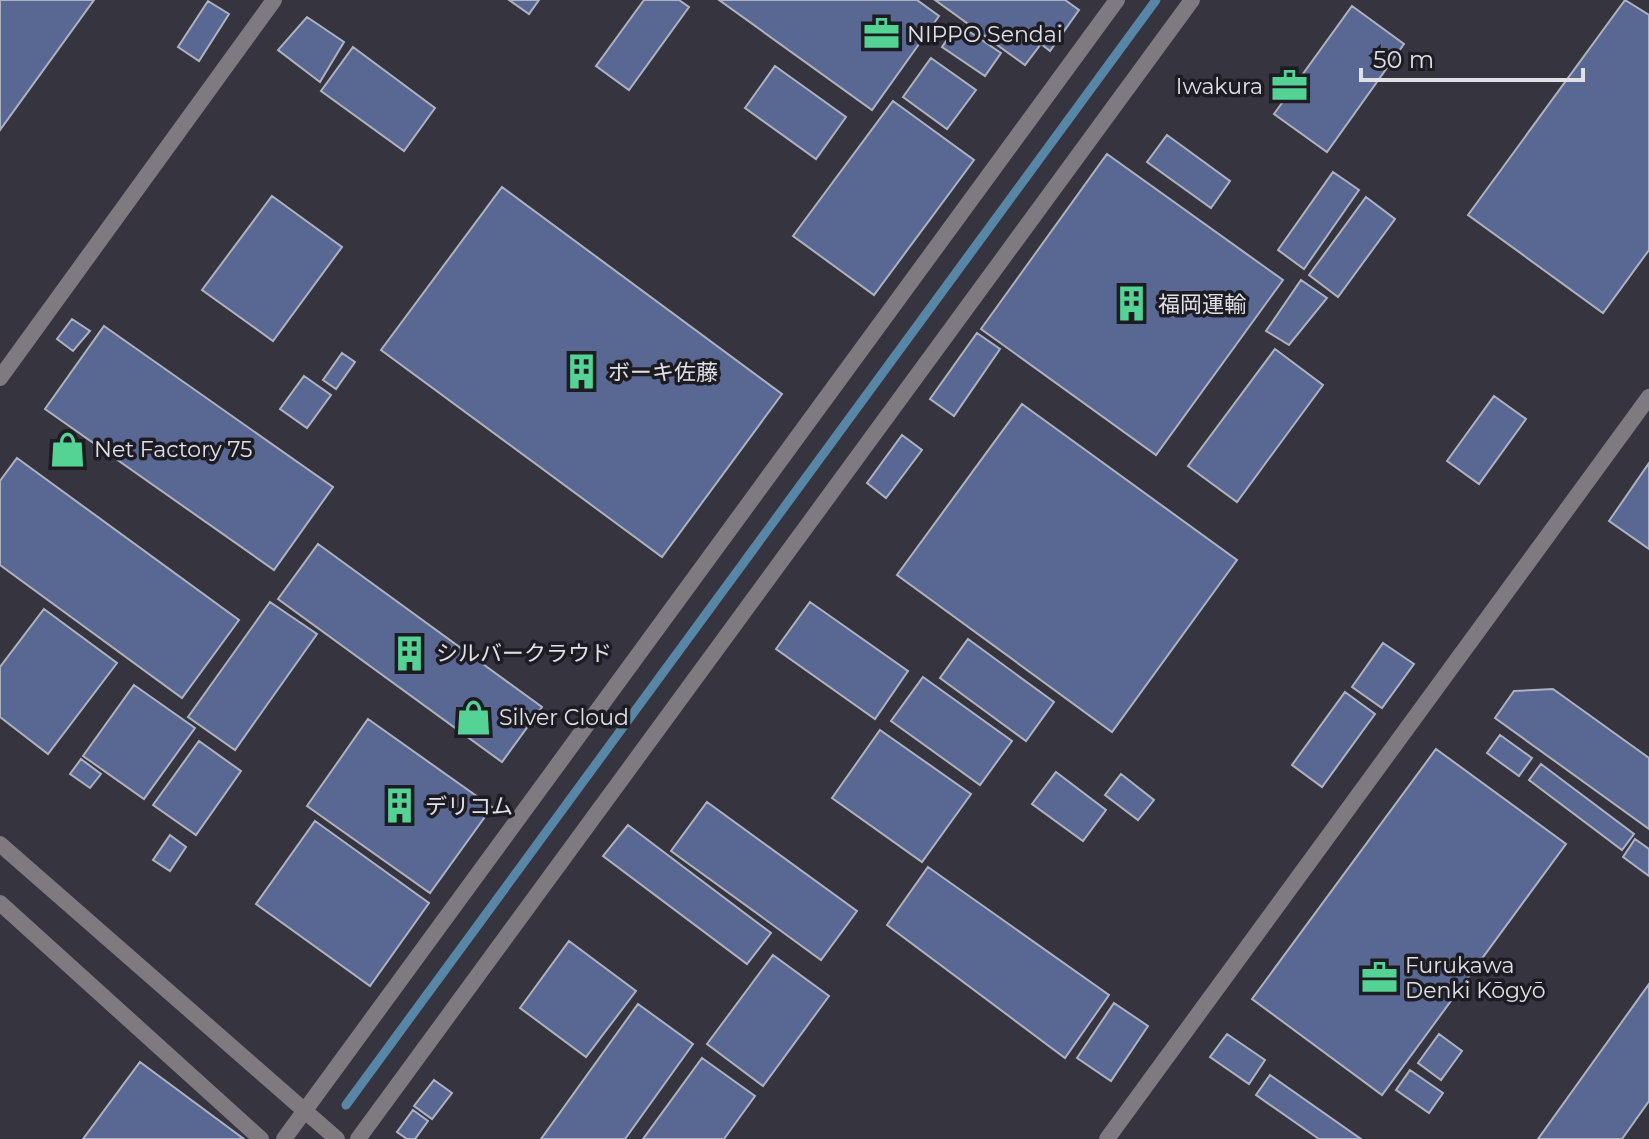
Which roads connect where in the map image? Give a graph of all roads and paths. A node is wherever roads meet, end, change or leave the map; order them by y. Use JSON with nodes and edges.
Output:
{"nodes":[{"id":1,"x":274,"y":0,"type":"edge"},
{"id":2,"x":1117,"y":0,"type":"edge"},
{"id":3,"x":1192,"y":0,"type":"edge"},
{"id":4,"x":0,"y":378,"type":"edge"},
{"id":5,"x":1649,"y":397,"type":"edge"},
{"id":6,"x":0,"y":844,"type":"edge"},
{"id":7,"x":0,"y":903,"type":"edge"},
{"id":8,"x":303,"y":1109,"type":"junction"},
{"id":9,"x":261,"y":1139,"type":"edge"},
{"id":10,"x":284,"y":1139,"type":"edge"},
{"id":11,"x":337,"y":1139,"type":"edge"},
{"id":12,"x":358,"y":1139,"type":"edge"},
{"id":13,"x":1107,"y":1139,"type":"edge"}],
"edges":[{"from":1,"to":4,"type":"street"},
{"from":2,"to":8,"type":"street"},
{"from":3,"to":12,"type":"street"},
{"from":5,"to":13,"type":"street"},
{"from":6,"to":8,"type":"street"},
{"from":7,"to":9,"type":"street"},
{"from":8,"to":10,"type":"street"},
{"from":8,"to":11,"type":"street"}]}
